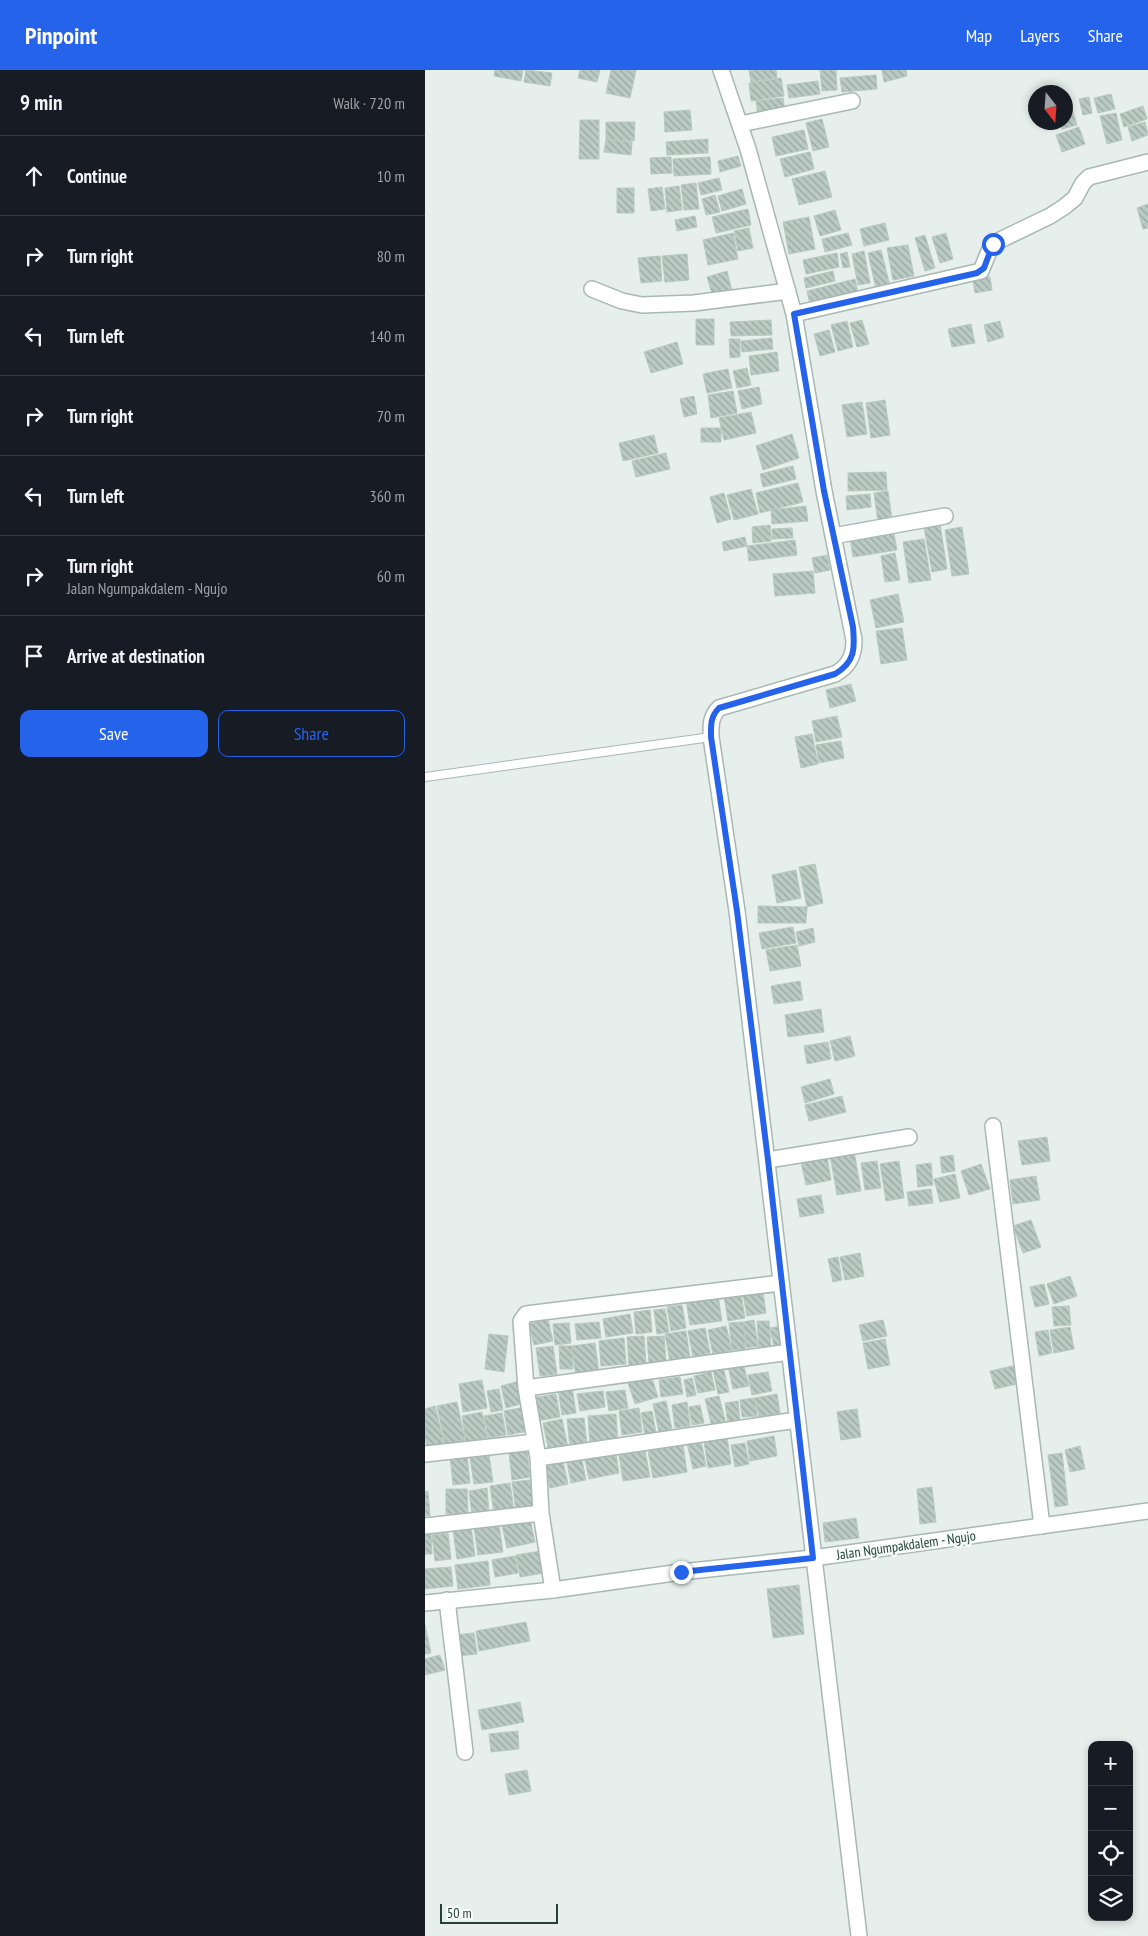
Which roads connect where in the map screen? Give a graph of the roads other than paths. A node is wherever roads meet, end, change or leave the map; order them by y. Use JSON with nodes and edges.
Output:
{"nodes":[{"id":1,"x":721,"y":70,"type":"edge"},
{"id":2,"x":852,"y":101,"type":"dead end"},
{"id":3,"x":740,"y":124,"type":"junction"},
{"id":4,"x":1148,"y":162,"type":"edge"},
{"id":5,"x":592,"y":289,"type":"dead end"},
{"id":6,"x":788,"y":291,"type":"junction"},
{"id":7,"x":794,"y":314,"type":"junction"},
{"id":8,"x":945,"y":516,"type":"dead end"},
{"id":9,"x":833,"y":536,"type":"junction"},
{"id":10,"x":711,"y":737,"type":"junction"},
{"id":11,"x":425,"y":777,"type":"edge"},
{"id":12,"x":993,"y":1126,"type":"dead end"},
{"id":13,"x":909,"y":1137,"type":"dead end"},
{"id":14,"x":768,"y":1160,"type":"junction"},
{"id":15,"x":781,"y":1283,"type":"junction"},
{"id":16,"x":790,"y":1352,"type":"junction"},
{"id":17,"x":526,"y":1388,"type":"junction"},
{"id":18,"x":797,"y":1420,"type":"junction"},
{"id":19,"x":535,"y":1442,"type":"junction"},
{"id":20,"x":425,"y":1454,"type":"edge"},
{"id":21,"x":538,"y":1458,"type":"junction"},
{"id":22,"x":1148,"y":1511,"type":"edge"},
{"id":23,"x":541,"y":1513,"type":"junction"},
{"id":24,"x":425,"y":1526,"type":"edge"},
{"id":25,"x":1042,"y":1526,"type":"junction"},
{"id":26,"x":813,"y":1558,"type":"junction"},
{"id":27,"x":553,"y":1590,"type":"junction"},
{"id":28,"x":447,"y":1600,"type":"junction"},
{"id":29,"x":425,"y":1603,"type":"edge"},
{"id":30,"x":465,"y":1752,"type":"dead end"},
{"id":31,"x":859,"y":1936,"type":"edge"}],
"edges":[{"from":1,"to":3,"type":"street"},
{"from":2,"to":3,"type":"street"},
{"from":3,"to":6,"type":"street"},
{"from":4,"to":7,"type":"street"},
{"from":5,"to":6,"type":"street"},
{"from":6,"to":7,"type":"street"},
{"from":7,"to":9,"type":"street"},
{"from":8,"to":9,"type":"street"},
{"from":9,"to":10,"type":"street"},
{"from":10,"to":11,"type":"lane"},
{"from":10,"to":14,"type":"street"},
{"from":12,"to":25,"type":"street"},
{"from":13,"to":14,"type":"street"},
{"from":14,"to":15,"type":"street"},
{"from":15,"to":16,"type":"street"},
{"from":15,"to":17,"type":"street"},
{"from":16,"to":17,"type":"street"},
{"from":16,"to":18,"type":"street"},
{"from":17,"to":19,"type":"street"},
{"from":18,"to":21,"type":"street"},
{"from":18,"to":26,"type":"street"},
{"from":19,"to":20,"type":"street"},
{"from":19,"to":21,"type":"street"},
{"from":21,"to":23,"type":"street"},
{"from":22,"to":25,"type":"street","name":"Jalan Ngumpakdalem - Ngujo"},
{"from":23,"to":24,"type":"street"},
{"from":23,"to":27,"type":"street"},
{"from":25,"to":26,"type":"street","name":"Jalan Ngumpakdalem - Ngujo"},
{"from":26,"to":27,"type":"street","name":"Jalan Ngumpakdalem - Ngujo"},
{"from":26,"to":31,"type":"street"},
{"from":27,"to":28,"type":"street","name":"Jalan Ngumpakdalem - Ngujo"},
{"from":28,"to":29,"type":"street","name":"Jalan Ngumpakdalem - Ngujo"},
{"from":28,"to":30,"type":"street"}]}
